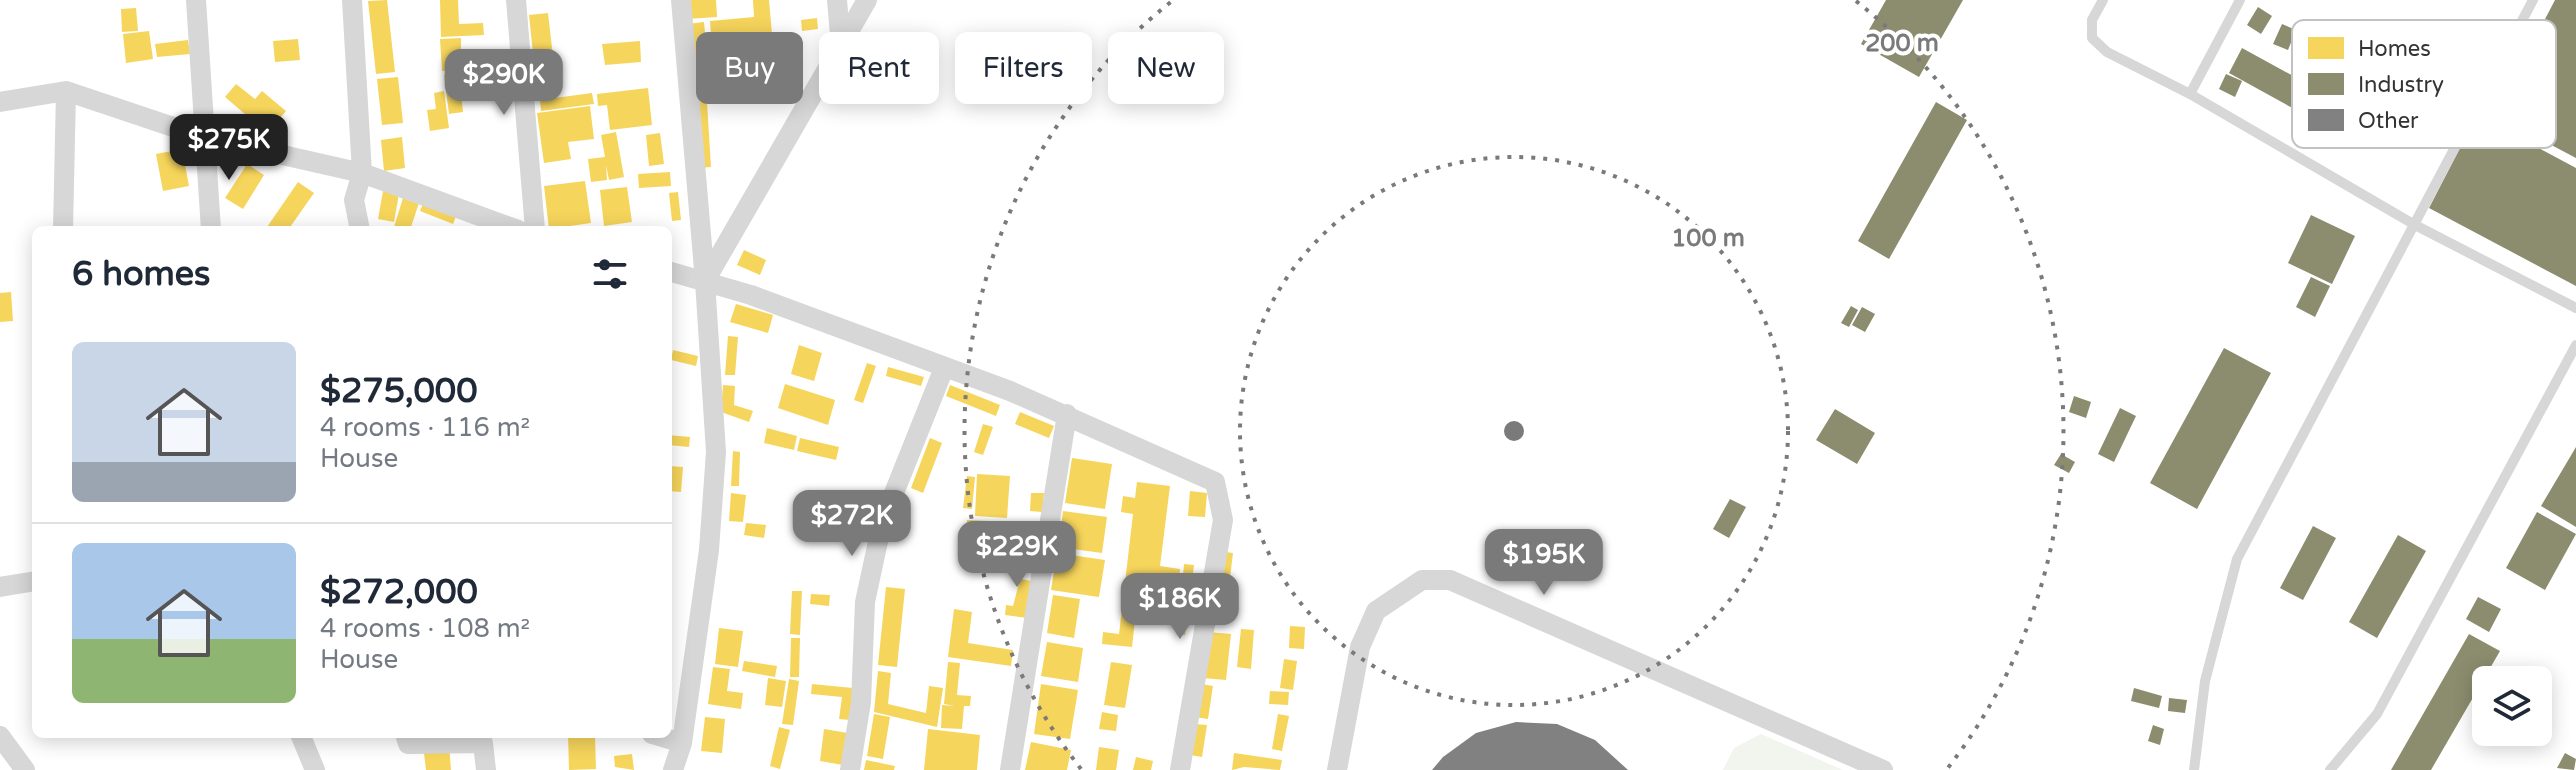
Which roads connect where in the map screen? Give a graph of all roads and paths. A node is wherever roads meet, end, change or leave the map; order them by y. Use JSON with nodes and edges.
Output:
{"nodes":[{"id":1,"x":196,"y":0,"type":"edge"},
{"id":2,"x":352,"y":0,"type":"edge"},
{"id":3,"x":516,"y":0,"type":"edge"},
{"id":4,"x":681,"y":0,"type":"edge"},
{"id":5,"x":837,"y":0,"type":"edge"},
{"id":6,"x":867,"y":0,"type":"edge"},
{"id":7,"x":2103,"y":0,"type":"edge"},
{"id":8,"x":2240,"y":0,"type":"edge"},
{"id":9,"x":2533,"y":0,"type":"edge"},
{"id":10,"x":2523,"y":20,"type":"edge"},
{"id":11,"x":840,"y":32,"type":"edge"},
{"id":12,"x":849,"y":32,"type":"edge"},
{"id":13,"x":819,"y":85,"type":"edge"},
{"id":14,"x":66,"y":91,"type":"junction"},
{"id":15,"x":2190,"y":94,"type":"junction"},
{"id":16,"x":0,"y":102,"type":"edge"},
{"id":17,"x":203,"y":137,"type":"junction"},
{"id":18,"x":2455,"y":148,"type":"edge"},
{"id":19,"x":362,"y":173,"type":"junction"},
{"id":20,"x":2415,"y":225,"type":"junction"},
{"id":21,"x":63,"y":226,"type":"edge"},
{"id":22,"x":211,"y":226,"type":"edge"},
{"id":23,"x":359,"y":226,"type":"edge"},
{"id":24,"x":507,"y":226,"type":"edge"},
{"id":25,"x":535,"y":226,"type":"edge"},
{"id":26,"x":672,"y":272,"type":"edge"},
{"id":27,"x":705,"y":281,"type":"junction"},
{"id":28,"x":2576,"y":308,"type":"edge"},
{"id":29,"x":2576,"y":345,"type":"edge"},
{"id":30,"x":944,"y":368,"type":"junction"},
{"id":31,"x":1067,"y":414,"type":"junction"},
{"id":32,"x":32,"y":582,"type":"edge"},
{"id":33,"x":0,"y":587,"type":"edge"},
{"id":34,"x":0,"y":736,"type":"edge"},
{"id":35,"x":302,"y":738,"type":"edge"},
{"id":36,"x":406,"y":738,"type":"edge"},
{"id":37,"x":665,"y":738,"type":"edge"},
{"id":38,"x":682,"y":743,"type":"junction"},
{"id":39,"x":25,"y":770,"type":"edge"},
{"id":40,"x":315,"y":770,"type":"edge"},
{"id":41,"x":486,"y":770,"type":"edge"},
{"id":42,"x":673,"y":770,"type":"edge"},
{"id":43,"x":850,"y":770,"type":"edge"},
{"id":44,"x":1010,"y":770,"type":"edge"},
{"id":45,"x":1180,"y":770,"type":"edge"},
{"id":46,"x":1337,"y":770,"type":"edge"},
{"id":47,"x":1883,"y":770,"type":"edge"},
{"id":48,"x":2194,"y":770,"type":"edge"},
{"id":49,"x":2330,"y":770,"type":"edge"}],
"edges":[{"from":1,"to":17,"type":"street"},
{"from":2,"to":19,"type":"street"},
{"from":3,"to":25,"type":"street"},
{"from":4,"to":27,"type":"street"},
{"from":5,"to":11,"type":"street"},
{"from":6,"to":12,"type":"street"},
{"from":7,"to":15,"type":"lane"},
{"from":8,"to":15,"type":"lane"},
{"from":9,"to":10,"type":"lane"},
{"from":13,"to":27,"type":"street"},
{"from":14,"to":16,"type":"street"},
{"from":14,"to":17,"type":"street"},
{"from":14,"to":21,"type":"street"},
{"from":15,"to":20,"type":"lane"},
{"from":17,"to":19,"type":"street"},
{"from":17,"to":22,"type":"street"},
{"from":18,"to":20,"type":"lane"},
{"from":19,"to":23,"type":"street"},
{"from":19,"to":24,"type":"street"},
{"from":20,"to":28,"type":"lane"},
{"from":20,"to":48,"type":"lane"},
{"from":26,"to":27,"type":"street"},
{"from":27,"to":30,"type":"street"},
{"from":27,"to":38,"type":"street"},
{"from":29,"to":49,"type":"lane"},
{"from":30,"to":31,"type":"street"},
{"from":30,"to":43,"type":"street"},
{"from":31,"to":44,"type":"street"},
{"from":31,"to":45,"type":"street"},
{"from":32,"to":33,"type":"street"},
{"from":34,"to":39,"type":"street"},
{"from":35,"to":40,"type":"street"},
{"from":36,"to":41,"type":"street"},
{"from":37,"to":38,"type":"street"},
{"from":38,"to":42,"type":"street"},
{"from":46,"to":47,"type":"street"}]}
